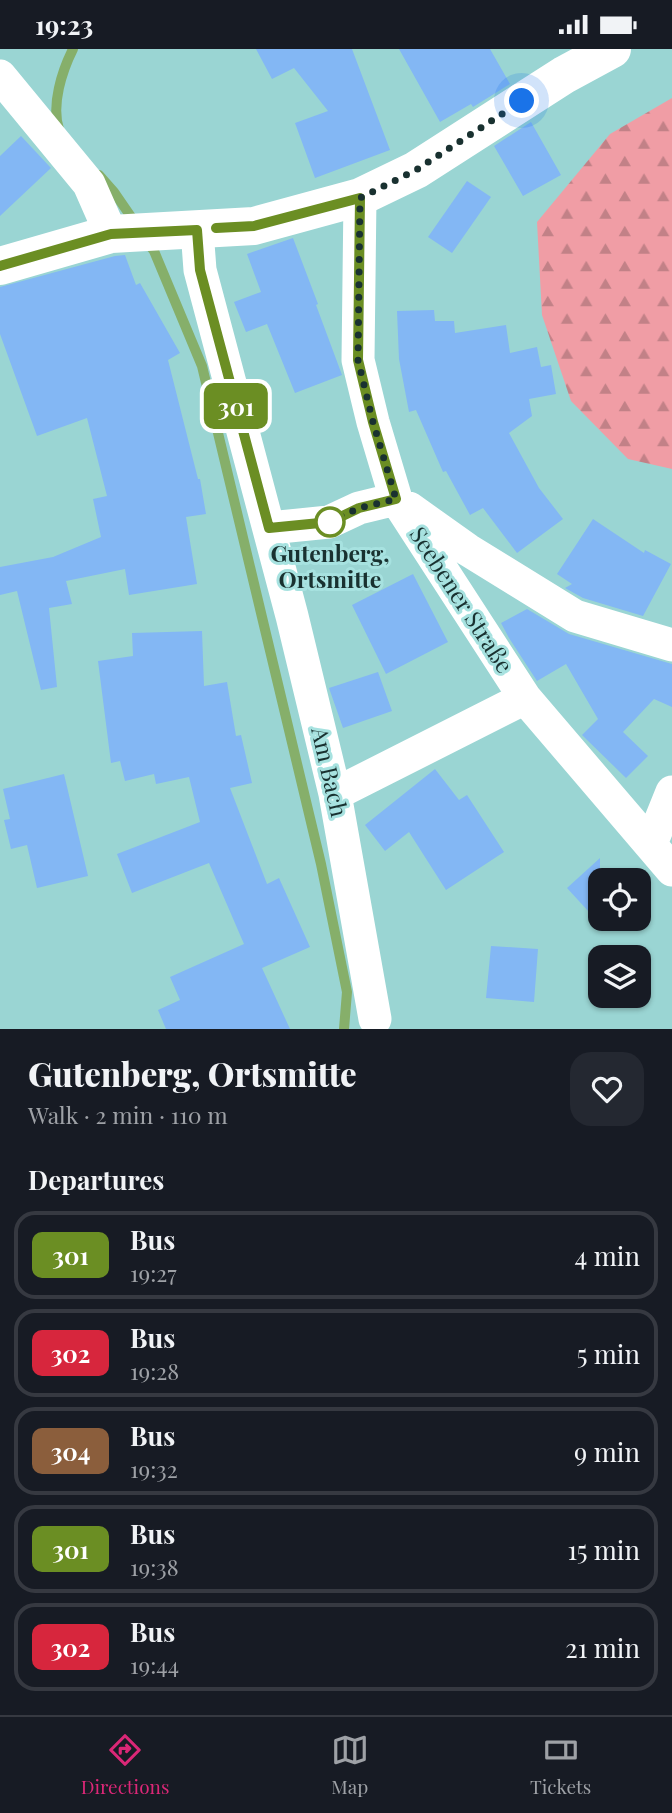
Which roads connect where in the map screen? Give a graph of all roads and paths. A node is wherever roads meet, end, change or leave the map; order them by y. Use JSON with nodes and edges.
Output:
{"nodes":[{"id":1,"x":612,"y":49,"type":"edge"},
{"id":2,"x":565,"y":62,"type":"edge"},
{"id":3,"x":0,"y":76,"type":"edge"},
{"id":4,"x":360,"y":198,"type":"junction"},
{"id":5,"x":185,"y":230,"type":"junction"},
{"id":6,"x":122,"y":233,"type":"junction"},
{"id":7,"x":0,"y":266,"type":"edge"},
{"id":8,"x":396,"y":499,"type":"junction"},
{"id":9,"x":269,"y":528,"type":"junction"},
{"id":10,"x":672,"y":645,"type":"edge"},
{"id":11,"x":525,"y":698,"type":"junction"},
{"id":12,"x":672,"y":792,"type":"edge"},
{"id":13,"x":335,"y":794,"type":"junction"},
{"id":14,"x":651,"y":843,"type":"junction"},
{"id":15,"x":672,"y":870,"type":"edge"},
{"id":16,"x":375,"y":1020,"type":"dead end"}],
"edges":[{"from":1,"to":2,"type":"street"},
{"from":2,"to":4,"type":"street"},
{"from":3,"to":6,"type":"street"},
{"from":4,"to":5,"type":"street"},
{"from":4,"to":8,"type":"street","name":"Seebener Straße"},
{"from":5,"to":6,"type":"street"},
{"from":5,"to":9,"type":"street","name":"Am Bach"},
{"from":6,"to":7,"type":"street"},
{"from":8,"to":9,"type":"street"},
{"from":8,"to":10,"type":"street"},
{"from":8,"to":11,"type":"street","name":"Seebener Straße"},
{"from":9,"to":13,"type":"street","name":"Am Bach"},
{"from":11,"to":13,"type":"street"},
{"from":11,"to":14,"type":"street","name":"Seebener Straße"},
{"from":12,"to":14,"type":"street"},
{"from":13,"to":16,"type":"street","name":"Am Bach"},
{"from":14,"to":15,"type":"street","name":"Seebener Straße"}]}
